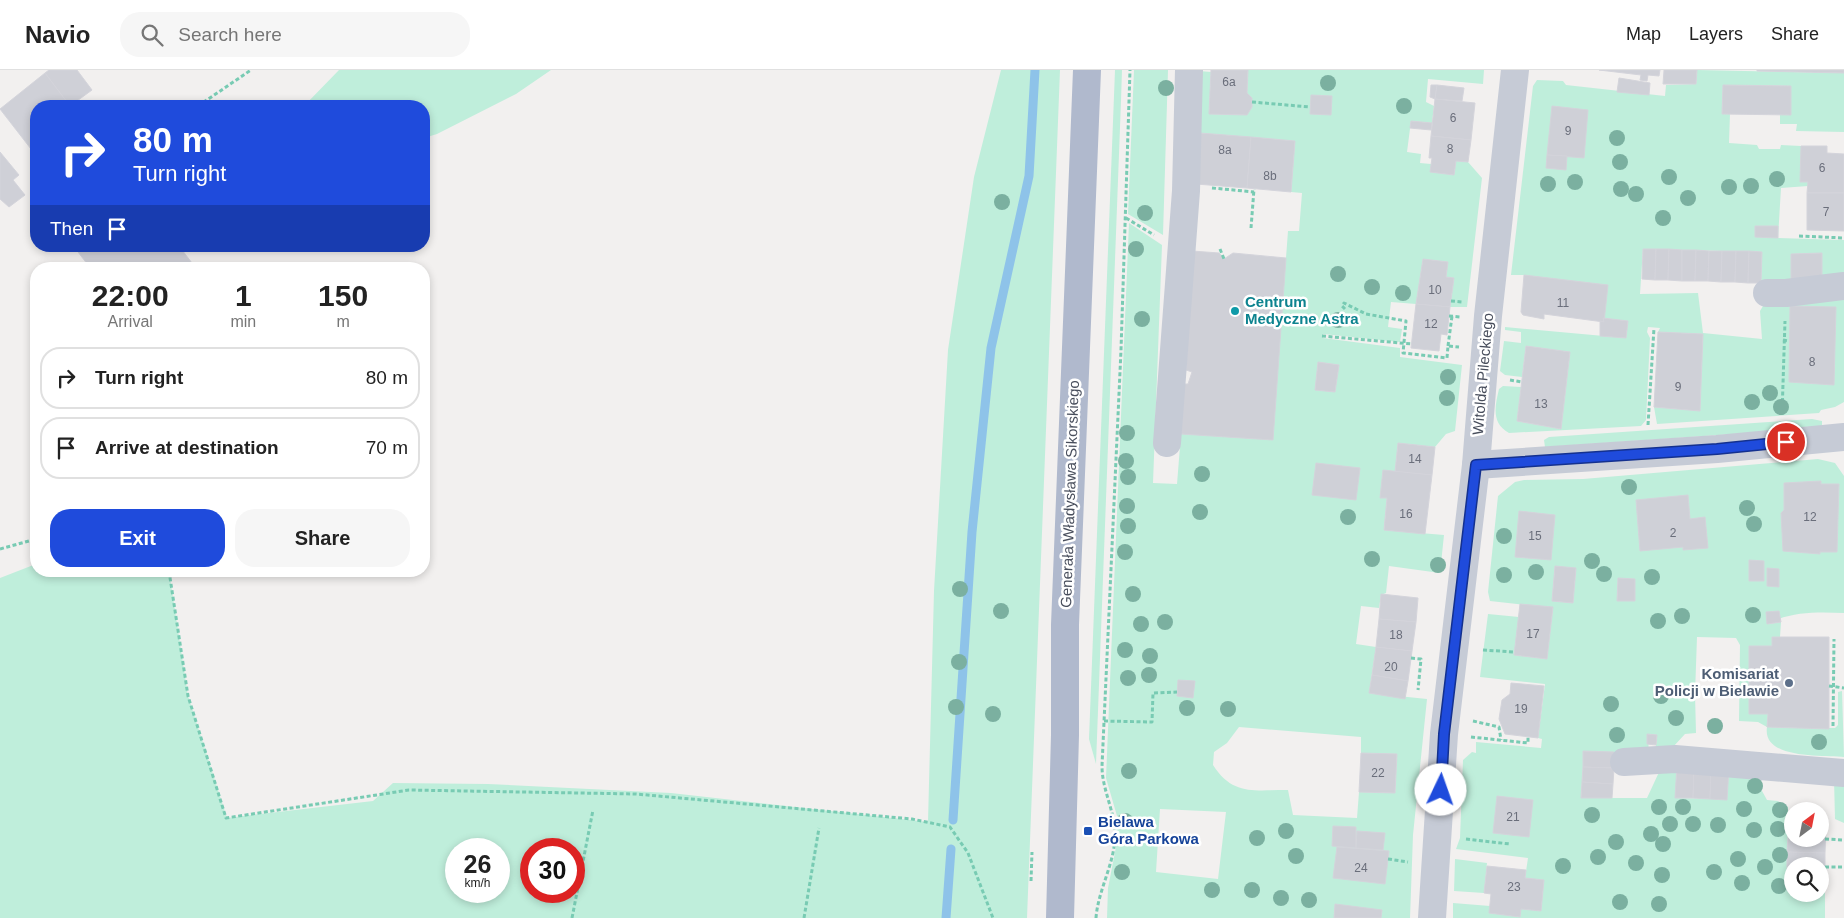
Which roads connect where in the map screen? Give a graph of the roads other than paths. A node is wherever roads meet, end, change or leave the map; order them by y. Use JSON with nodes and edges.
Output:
{"nodes":[{"id":1,"x":1087,"y":70,"type":"edge"},
{"id":2,"x":1189,"y":70,"type":"edge"},
{"id":3,"x":1515,"y":70,"type":"edge"},
{"id":4,"x":1844,"y":286,"type":"edge"},
{"id":5,"x":1776,"y":293,"type":"road end"},
{"id":6,"x":1844,"y":437,"type":"edge"},
{"id":7,"x":1167,"y":443,"type":"dead end"},
{"id":8,"x":1476,"y":465,"type":"junction"},
{"id":9,"x":1624,"y":762,"type":"dead end"},
{"id":10,"x":1844,"y":773,"type":"edge"},
{"id":11,"x":1060,"y":918,"type":"edge"},
{"id":12,"x":1432,"y":918,"type":"edge"}],
"edges":[{"from":1,"to":11,"type":"main road","name":"Generała Władysława Sikorskiego"},
{"from":2,"to":7,"type":"street"},
{"from":3,"to":8,"type":"street","name":"Witolda Pileckiego"},
{"from":4,"to":5,"type":"street"},
{"from":6,"to":8,"type":"street"},
{"from":8,"to":12,"type":"street","name":"Witolda Pileckiego"},
{"from":9,"to":10,"type":"street"}]}
